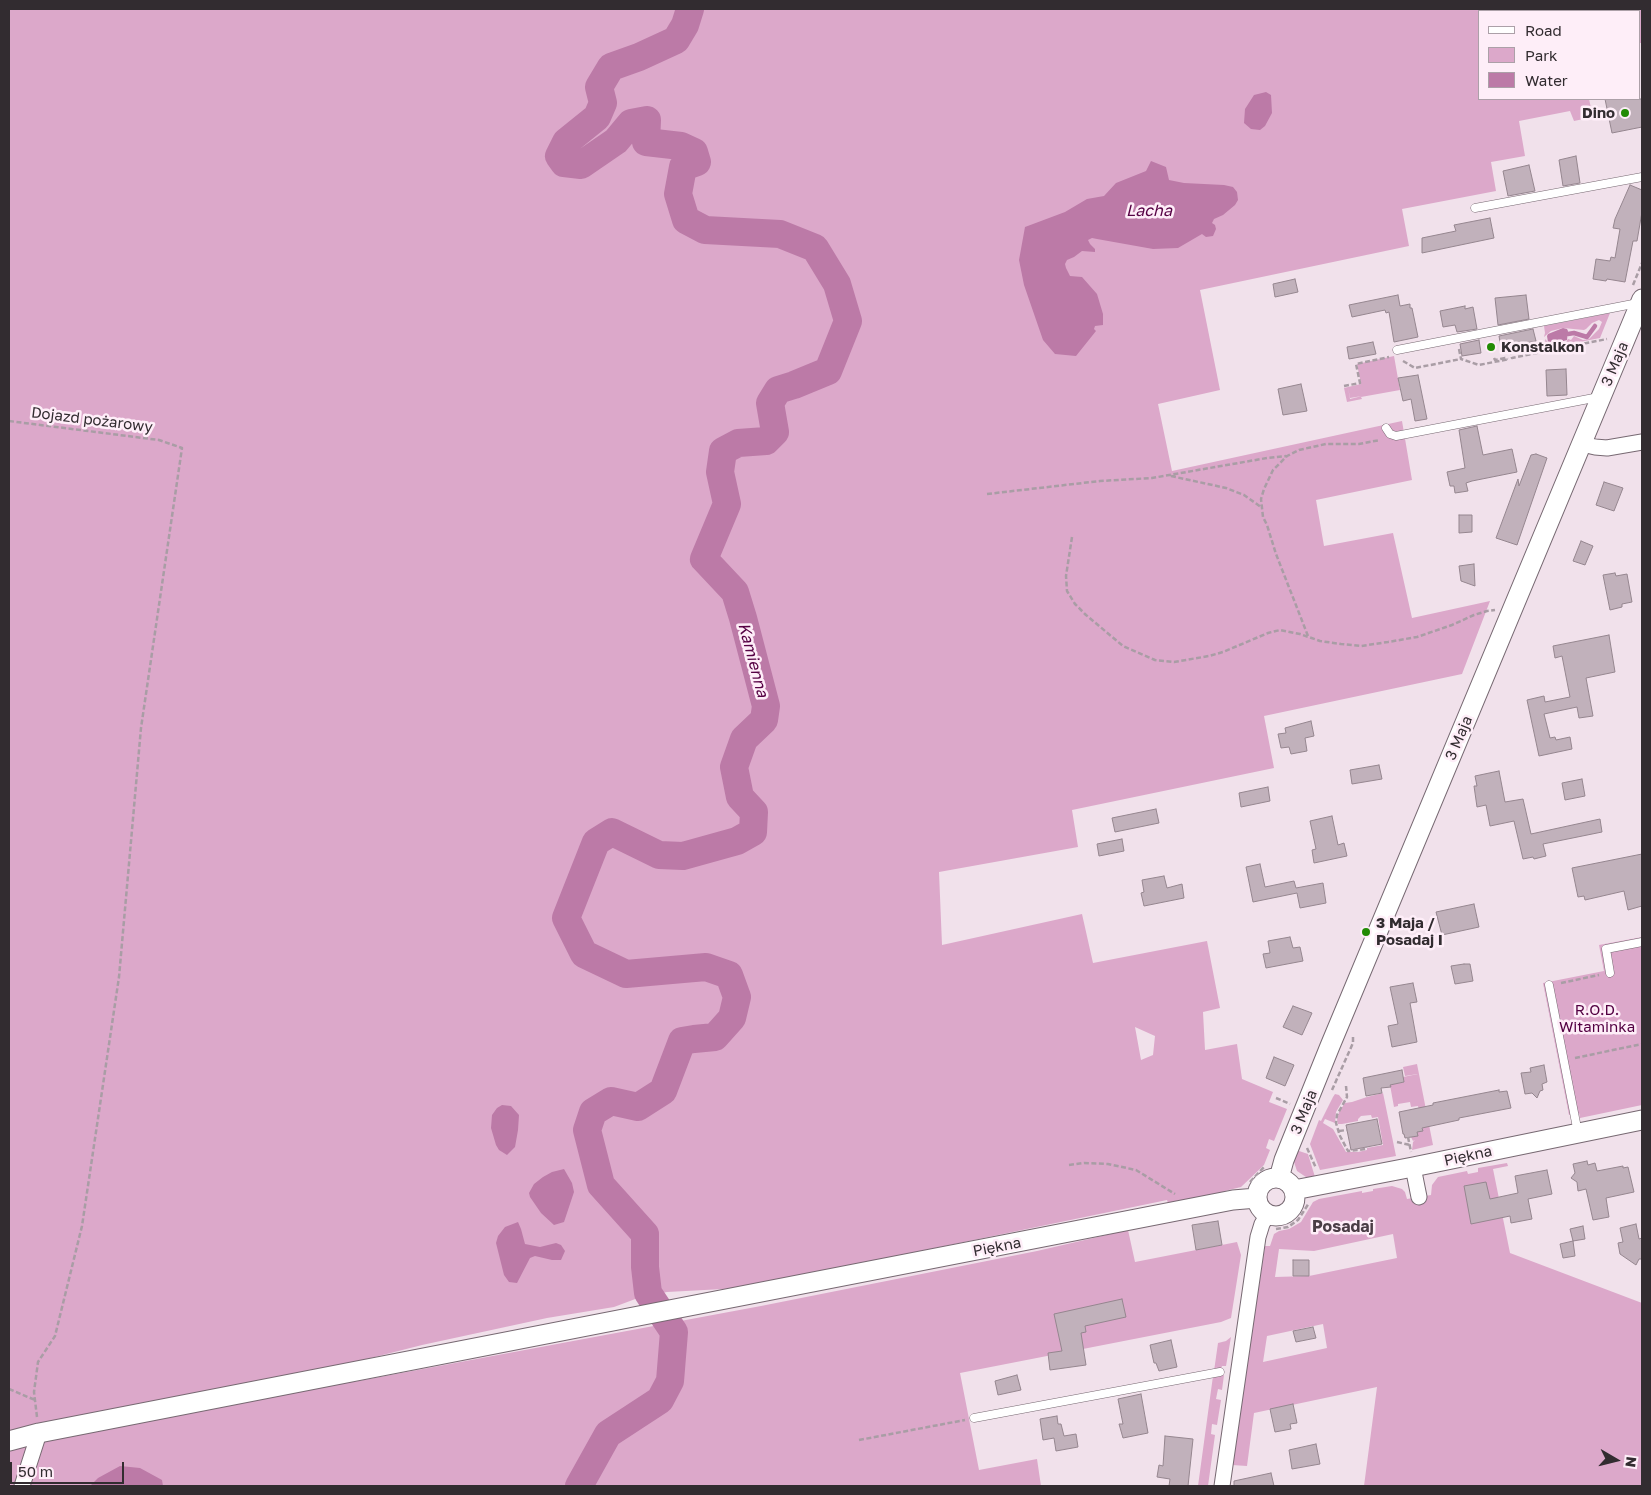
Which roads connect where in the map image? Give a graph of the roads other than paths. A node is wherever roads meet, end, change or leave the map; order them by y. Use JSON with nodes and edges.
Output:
{"nodes":[{"id":1,"x":1642,"y":177,"type":"edge"},
{"id":2,"x":1475,"y":208,"type":"dead end"},
{"id":3,"x":1642,"y":301,"type":"edge"},
{"id":4,"x":1396,"y":353,"type":"road end"},
{"id":5,"x":1601,"y":397,"type":"junction"},
{"id":6,"x":1386,"y":428,"type":"dead end"},
{"id":7,"x":1642,"y":442,"type":"edge"},
{"id":8,"x":1582,"y":444,"type":"junction"},
{"id":9,"x":1642,"y":942,"type":"edge"},
{"id":10,"x":1610,"y":972,"type":"road end"},
{"id":11,"x":1549,"y":985,"type":"road end"},
{"id":12,"x":1642,"y":1120,"type":"edge"},
{"id":13,"x":1578,"y":1133,"type":"junction"},
{"id":14,"x":1412,"y":1159,"type":"junction"},
{"id":15,"x":1279,"y":1178,"type":"junction"},
{"id":16,"x":1294,"y":1190,"type":"junction"},
{"id":17,"x":1419,"y":1197,"type":"dead end"},
{"id":18,"x":1257,"y":1198,"type":"junction"},
{"id":19,"x":1270,"y":1223,"type":"junction"},
{"id":20,"x":1220,"y":1372,"type":"dead end"},
{"id":21,"x":974,"y":1418,"type":"road end"},
{"id":22,"x":39,"y":1433,"type":"junction"},
{"id":23,"x":9,"y":1441,"type":"edge"},
{"id":24,"x":22,"y":1486,"type":"edge"},
{"id":25,"x":1222,"y":1486,"type":"edge"}],
"edges":[{"from":1,"to":2,"type":"lane"},
{"from":3,"to":4,"type":"lane"},
{"from":3,"to":5,"type":"street","name":"3 Maja"},
{"from":5,"to":6,"type":"lane"},
{"from":5,"to":8,"type":"street","name":"3 Maja"},
{"from":7,"to":8,"type":"street"},
{"from":8,"to":15,"type":"street","name":"3 Maja"},
{"from":9,"to":10,"type":"lane"},
{"from":11,"to":13,"type":"lane"},
{"from":12,"to":13,"type":"street","name":"Piękna"},
{"from":13,"to":14,"type":"street","name":"Piękna"},
{"from":14,"to":16,"type":"street","name":"Piękna"},
{"from":14,"to":17,"type":"street"},
{"from":15,"to":16,"type":"street"},
{"from":15,"to":18,"type":"street"},
{"from":16,"to":19,"type":"street"},
{"from":18,"to":19,"type":"street"},
{"from":18,"to":22,"type":"street","name":"Piękna"},
{"from":19,"to":25,"type":"street"},
{"from":20,"to":21,"type":"lane"},
{"from":22,"to":23,"type":"street","name":"Piękna"},
{"from":22,"to":24,"type":"street"}]}
